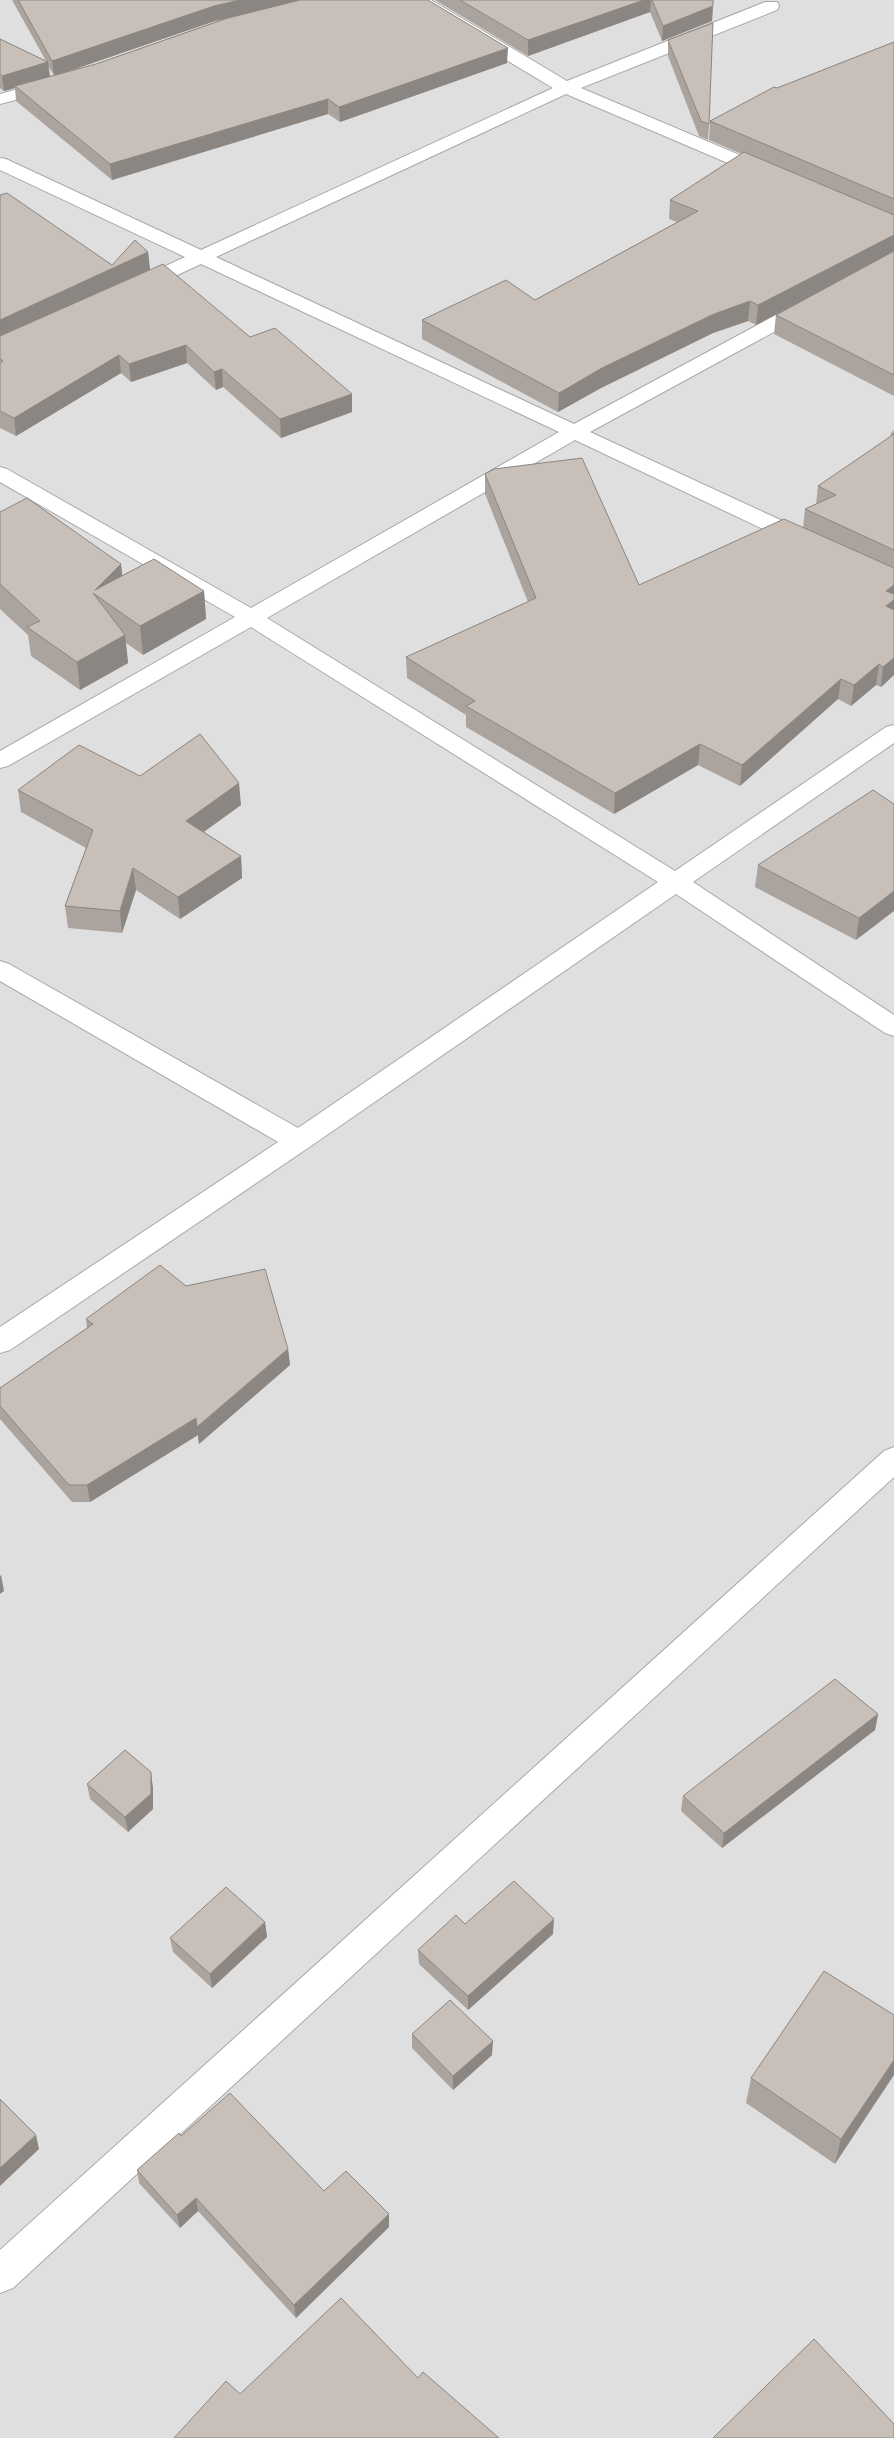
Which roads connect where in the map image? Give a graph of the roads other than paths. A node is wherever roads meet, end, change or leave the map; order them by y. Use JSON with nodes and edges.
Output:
{"nodes":[{"id":1,"x":419,"y":0,"type":"edge"},
{"id":2,"x":771,"y":6,"type":"dead end"},
{"id":3,"x":64,"y":81,"type":"edge"},
{"id":4,"x":566,"y":88,"type":"junction"},
{"id":5,"x":0,"y":100,"type":"edge"},
{"id":6,"x":0,"y":163,"type":"edge"},
{"id":7,"x":785,"y":181,"type":"edge"},
{"id":8,"x":201,"y":257,"type":"junction"},
{"id":9,"x":122,"y":293,"type":"edge"},
{"id":10,"x":825,"y":296,"type":"edge"},
{"id":11,"x":576,"y":431,"type":"junction"},
{"id":12,"x":0,"y":473,"type":"edge"},
{"id":13,"x":823,"y":549,"type":"edge"},
{"id":14,"x":252,"y":618,"type":"junction"},
{"id":15,"x":894,"y":732,"type":"edge"},
{"id":16,"x":0,"y":761,"type":"edge"},
{"id":17,"x":675,"y":882,"type":"junction"},
{"id":18,"x":0,"y":970,"type":"edge"},
{"id":19,"x":894,"y":1027,"type":"edge"},
{"id":20,"x":299,"y":1141,"type":"junction"},
{"id":21,"x":0,"y":1342,"type":"edge"},
{"id":22,"x":894,"y":1459,"type":"edge"},
{"id":23,"x":0,"y":2275,"type":"edge"}],
"edges":[{"from":1,"to":4,"type":"street"},
{"from":2,"to":4,"type":"street"},
{"from":3,"to":5,"type":"street"},
{"from":4,"to":7,"type":"street"},
{"from":4,"to":8,"type":"street"},
{"from":6,"to":8,"type":"street"},
{"from":8,"to":9,"type":"street"},
{"from":8,"to":11,"type":"street"},
{"from":10,"to":11,"type":"street"},
{"from":11,"to":13,"type":"street"},
{"from":11,"to":14,"type":"street"},
{"from":12,"to":14,"type":"street"},
{"from":14,"to":16,"type":"street"},
{"from":14,"to":17,"type":"street"},
{"from":15,"to":17,"type":"street"},
{"from":17,"to":19,"type":"street"},
{"from":17,"to":20,"type":"street"},
{"from":18,"to":20,"type":"street"},
{"from":20,"to":21,"type":"street"},
{"from":22,"to":23,"type":"street"}]}
